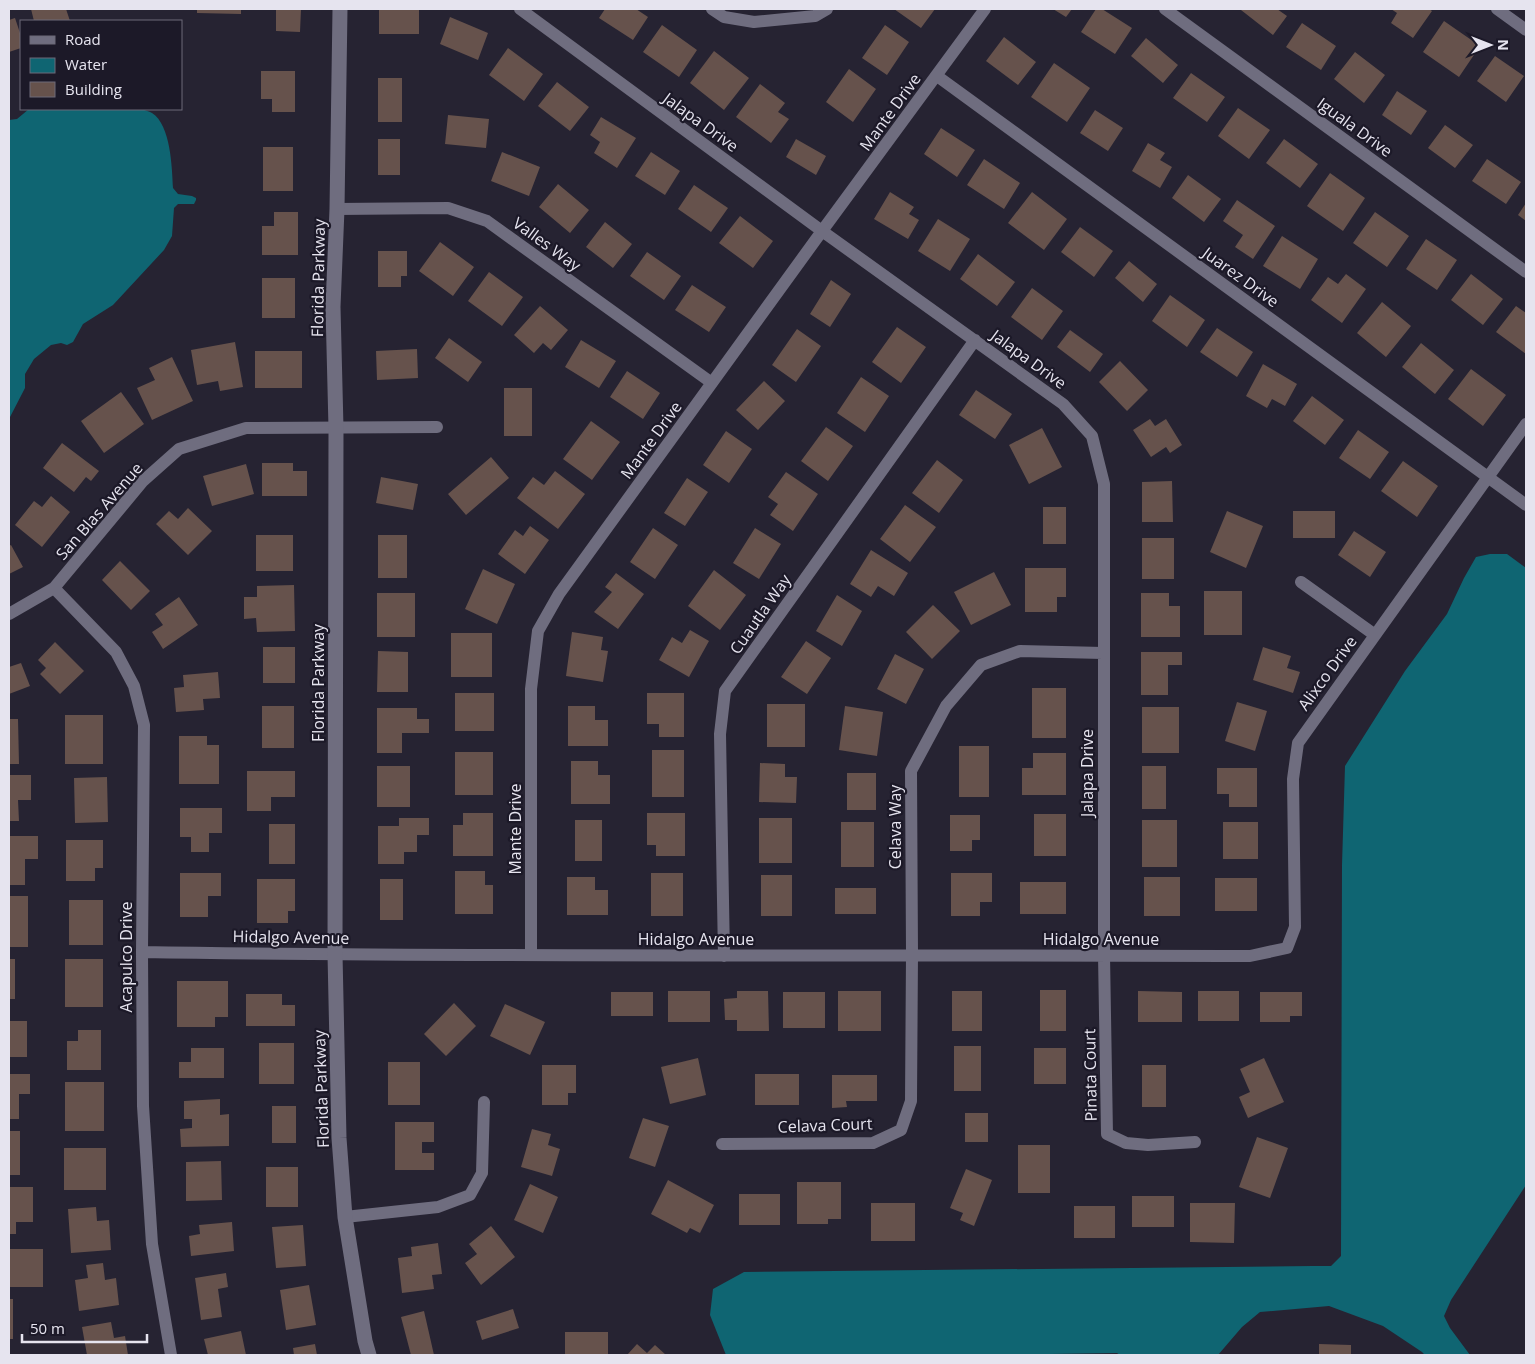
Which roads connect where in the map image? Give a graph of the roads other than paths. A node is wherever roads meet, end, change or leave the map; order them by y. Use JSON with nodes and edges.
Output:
{"nodes":[{"id":1,"x":340,"y":9,"type":"edge"},
{"id":2,"x":520,"y":9,"type":"edge"},
{"id":3,"x":712,"y":9,"type":"edge"},
{"id":4,"x":827,"y":9,"type":"edge"},
{"id":5,"x":985,"y":9,"type":"edge"},
{"id":6,"x":1165,"y":9,"type":"edge"},
{"id":7,"x":1496,"y":9,"type":"edge"},
{"id":8,"x":1526,"y":30,"type":"edge"},
{"id":9,"x":937,"y":76,"type":"junction"},
{"id":10,"x":337,"y":210,"type":"junction"},
{"id":11,"x":822,"y":231,"type":"junction"},
{"id":12,"x":1526,"y":272,"type":"edge"},
{"id":13,"x":975,"y":340,"type":"junction"},
{"id":14,"x":712,"y":383,"type":"junction"},
{"id":15,"x":1526,"y":424,"type":"edge"},
{"id":16,"x":437,"y":427,"type":"dead end"},
{"id":17,"x":336,"y":428,"type":"junction"},
{"id":18,"x":1489,"y":478,"type":"junction"},
{"id":19,"x":1526,"y":505,"type":"edge"},
{"id":20,"x":1302,"y":582,"type":"dead end"},
{"id":21,"x":54,"y":588,"type":"junction"},
{"id":22,"x":9,"y":614,"type":"edge"},
{"id":23,"x":1375,"y":635,"type":"junction"},
{"id":24,"x":1103,"y":653,"type":"junction"},
{"id":25,"x":142,"y":952,"type":"junction"},
{"id":26,"x":335,"y":954,"type":"junction"},
{"id":27,"x":531,"y":954,"type":"junction"},
{"id":28,"x":912,"y":954,"type":"junction"},
{"id":29,"x":1104,"y":955,"type":"junction"},
{"id":30,"x":724,"y":956,"type":"junction"},
{"id":31,"x":1250,"y":956,"type":"joint"},
{"id":32,"x":484,"y":1102,"type":"dead end"},
{"id":33,"x":1195,"y":1142,"type":"dead end"},
{"id":34,"x":722,"y":1144,"type":"dead end"},
{"id":35,"x":345,"y":1216,"type":"junction"},
{"id":36,"x":171,"y":1355,"type":"edge"},
{"id":37,"x":369,"y":1355,"type":"edge"}],
"edges":[{"from":1,"to":10,"type":"street","name":"Florida Parkway"},
{"from":2,"to":11,"type":"street","name":"Jalapa Drive"},
{"from":3,"to":4,"type":"street"},
{"from":5,"to":9,"type":"street","name":"Mante Drive"},
{"from":6,"to":12,"type":"street","name":"Iguala Drive"},
{"from":7,"to":8,"type":"street"},
{"from":9,"to":11,"type":"street","name":"Mante Drive"},
{"from":9,"to":18,"type":"street","name":"Juarez Drive"},
{"from":10,"to":14,"type":"street","name":"Valles Way"},
{"from":10,"to":17,"type":"street","name":"Florida Parkway"},
{"from":11,"to":13,"type":"street","name":"Jalapa Drive"},
{"from":11,"to":14,"type":"street","name":"Mante Drive"},
{"from":13,"to":24,"type":"street","name":"Jalapa Drive"},
{"from":13,"to":30,"type":"street","name":"Cuautla Way"},
{"from":14,"to":27,"type":"street","name":"Mante Drive"},
{"from":15,"to":18,"type":"street","name":"Alixco Drive"},
{"from":16,"to":17,"type":"street","name":"San Blas Avenue"},
{"from":17,"to":21,"type":"street","name":"San Blas Avenue"},
{"from":17,"to":26,"type":"street","name":"Florida Parkway"},
{"from":18,"to":19,"type":"street","name":"Juarez Drive"},
{"from":18,"to":23,"type":"street","name":"Alixco Drive"},
{"from":20,"to":23,"type":"street"},
{"from":21,"to":22,"type":"street","name":"San Blas Avenue"},
{"from":21,"to":25,"type":"street","name":"Acapulco Drive"},
{"from":23,"to":31,"type":"street","name":"Alixco Drive"},
{"from":24,"to":28,"type":"street","name":"Celava Way"},
{"from":24,"to":29,"type":"street","name":"Jalapa Drive"},
{"from":25,"to":26,"type":"street","name":"Hidalgo Avenue"},
{"from":25,"to":36,"type":"street","name":"Acapulco Drive"},
{"from":26,"to":27,"type":"street","name":"Hidalgo Avenue"},
{"from":26,"to":35,"type":"street","name":"Florida Parkway"},
{"from":27,"to":30,"type":"street","name":"Hidalgo Avenue"},
{"from":28,"to":29,"type":"street","name":"Hidalgo Avenue"},
{"from":28,"to":30,"type":"street","name":"Hidalgo Avenue"},
{"from":28,"to":34,"type":"street","name":"Celava Court"},
{"from":29,"to":31,"type":"street","name":"Hidalgo Avenue"},
{"from":29,"to":33,"type":"street","name":"Pinata Court"},
{"from":32,"to":35,"type":"street"},
{"from":35,"to":37,"type":"street","name":"Florida Parkway"}]}
